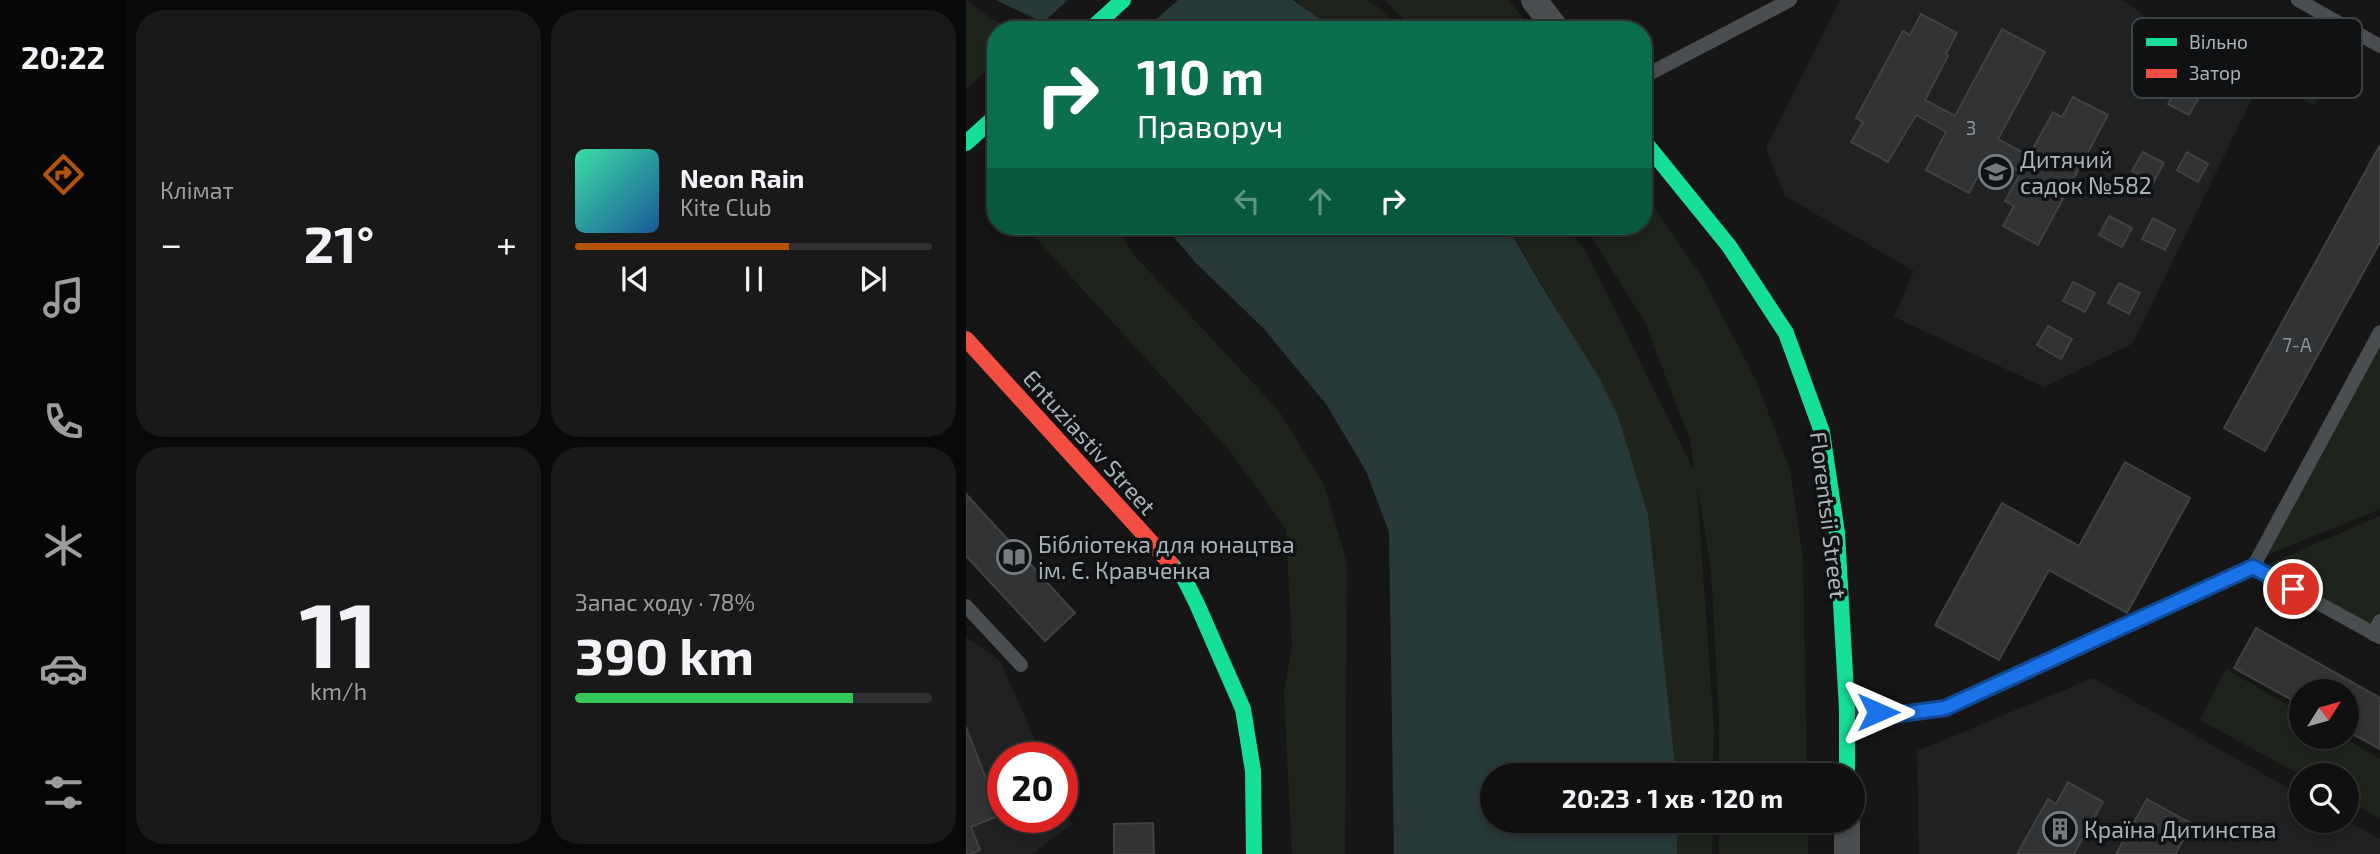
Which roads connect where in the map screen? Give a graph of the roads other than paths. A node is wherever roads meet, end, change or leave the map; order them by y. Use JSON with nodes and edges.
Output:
{"nodes":[{"id":1,"x":1123,"y":0,"type":"edge"},
{"id":2,"x":1534,"y":0,"type":"edge"},
{"id":3,"x":1790,"y":0,"type":"edge"},
{"id":4,"x":2298,"y":0,"type":"edge"},
{"id":5,"x":2330,"y":18,"type":"edge"},
{"id":6,"x":1100,"y":21,"type":"edge"},
{"id":7,"x":1550,"y":21,"type":"edge"},
{"id":8,"x":2362,"y":36,"type":"edge"},
{"id":9,"x":2380,"y":46,"type":"edge"},
{"id":10,"x":1652,"y":72,"type":"edge"},
{"id":11,"x":987,"y":124,"type":"edge"},
{"id":12,"x":966,"y":143,"type":"edge"},
{"id":13,"x":1652,"y":150,"type":"edge"},
{"id":14,"x":2380,"y":332,"type":"edge"},
{"id":15,"x":966,"y":339,"type":"edge"},
{"id":16,"x":2253,"y":567,"type":"junction"},
{"id":17,"x":966,"y":606,"type":"edge"},
{"id":18,"x":2378,"y":631,"type":"edge"},
{"id":19,"x":1021,"y":665,"type":"dead end"},
{"id":20,"x":1847,"y":709,"type":"junction"},
{"id":21,"x":1847,"y":763,"type":"edge"},
{"id":22,"x":1847,"y":833,"type":"edge"},
{"id":23,"x":1254,"y":854,"type":"edge"},
{"id":24,"x":1847,"y":854,"type":"edge"}],
"edges":[{"from":1,"to":6,"type":"street"},
{"from":2,"to":7,"type":"street"},
{"from":3,"to":10,"type":"lane"},
{"from":4,"to":5,"type":"lane"},
{"from":8,"to":9,"type":"lane"},
{"from":11,"to":12,"type":"street"},
{"from":13,"to":20,"type":"street","name":"Florentsii Street"},
{"from":14,"to":16,"type":"lane"},
{"from":15,"to":23,"type":"street","name":"Entuziastiv Street"},
{"from":16,"to":18,"type":"lane"},
{"from":16,"to":20,"type":"lane"},
{"from":17,"to":19,"type":"lane"},
{"from":20,"to":21,"type":"street","name":"Florentsii Street"},
{"from":22,"to":24,"type":"street"}]}
